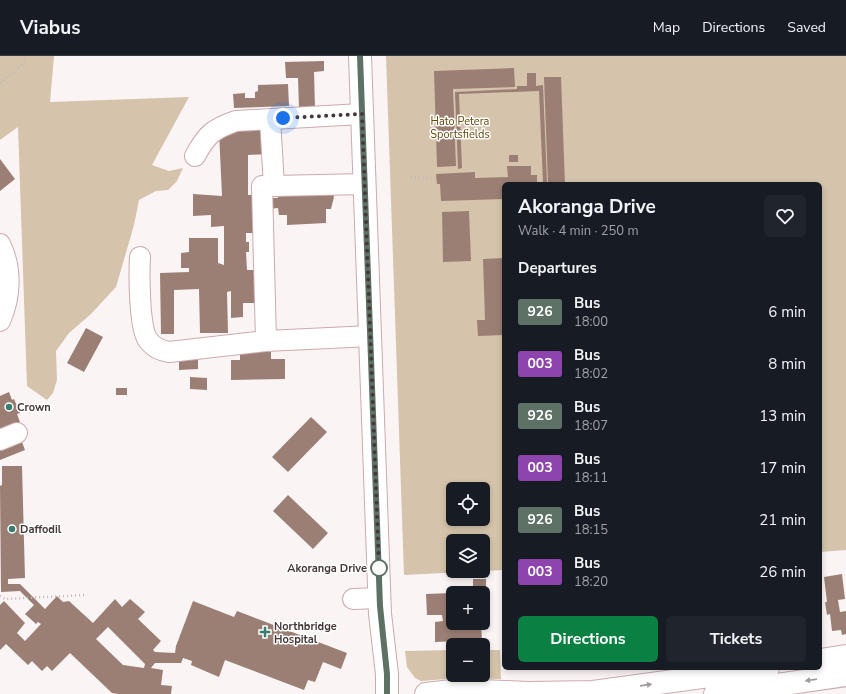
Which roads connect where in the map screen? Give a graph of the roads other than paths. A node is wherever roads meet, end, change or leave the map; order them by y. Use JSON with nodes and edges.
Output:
{"nodes":[{"id":1,"x":360,"y":56,"type":"edge"},
{"id":2,"x":362,"y":114,"type":"junction"},
{"id":3,"x":270,"y":119,"type":"junction"},
{"id":4,"x":195,"y":156,"type":"dead end"},
{"id":5,"x":365,"y":184,"type":"junction"},
{"id":6,"x":274,"y":186,"type":"junction"},
{"id":7,"x":0,"y":244,"type":"edge"},
{"id":8,"x":140,"y":257,"type":"dead end"},
{"id":9,"x":0,"y":321,"type":"edge"},
{"id":10,"x":371,"y":336,"type":"junction"},
{"id":11,"x":266,"y":341,"type":"junction"},
{"id":12,"x":380,"y":598,"type":"junction"},
{"id":13,"x":353,"y":599,"type":"dead end"},
{"id":14,"x":822,"y":660,"type":"edge"},
{"id":15,"x":845,"y":665,"type":"edge"},
{"id":16,"x":753,"y":670,"type":"edge"},
{"id":17,"x":387,"y":694,"type":"edge"},
{"id":18,"x":426,"y":694,"type":"edge"},
{"id":19,"x":715,"y":694,"type":"edge"}],
"edges":[{"from":1,"to":2,"type":"main road"},
{"from":2,"to":3,"type":"lane"},
{"from":2,"to":5,"type":"main road"},
{"from":3,"to":4,"type":"lane"},
{"from":3,"to":6,"type":"lane"},
{"from":5,"to":6,"type":"lane"},
{"from":5,"to":10,"type":"main road"},
{"from":6,"to":11,"type":"lane"},
{"from":7,"to":9,"type":"lane"},
{"from":8,"to":11,"type":"lane"},
{"from":10,"to":11,"type":"lane"},
{"from":10,"to":12,"type":"main road"},
{"from":12,"to":13,"type":"lane"},
{"from":12,"to":17,"type":"main road"},
{"from":14,"to":15,"type":"main road"},
{"from":15,"to":19,"type":"main road","one_way":true},
{"from":18,"to":16,"type":"main road","one_way":true}]}
